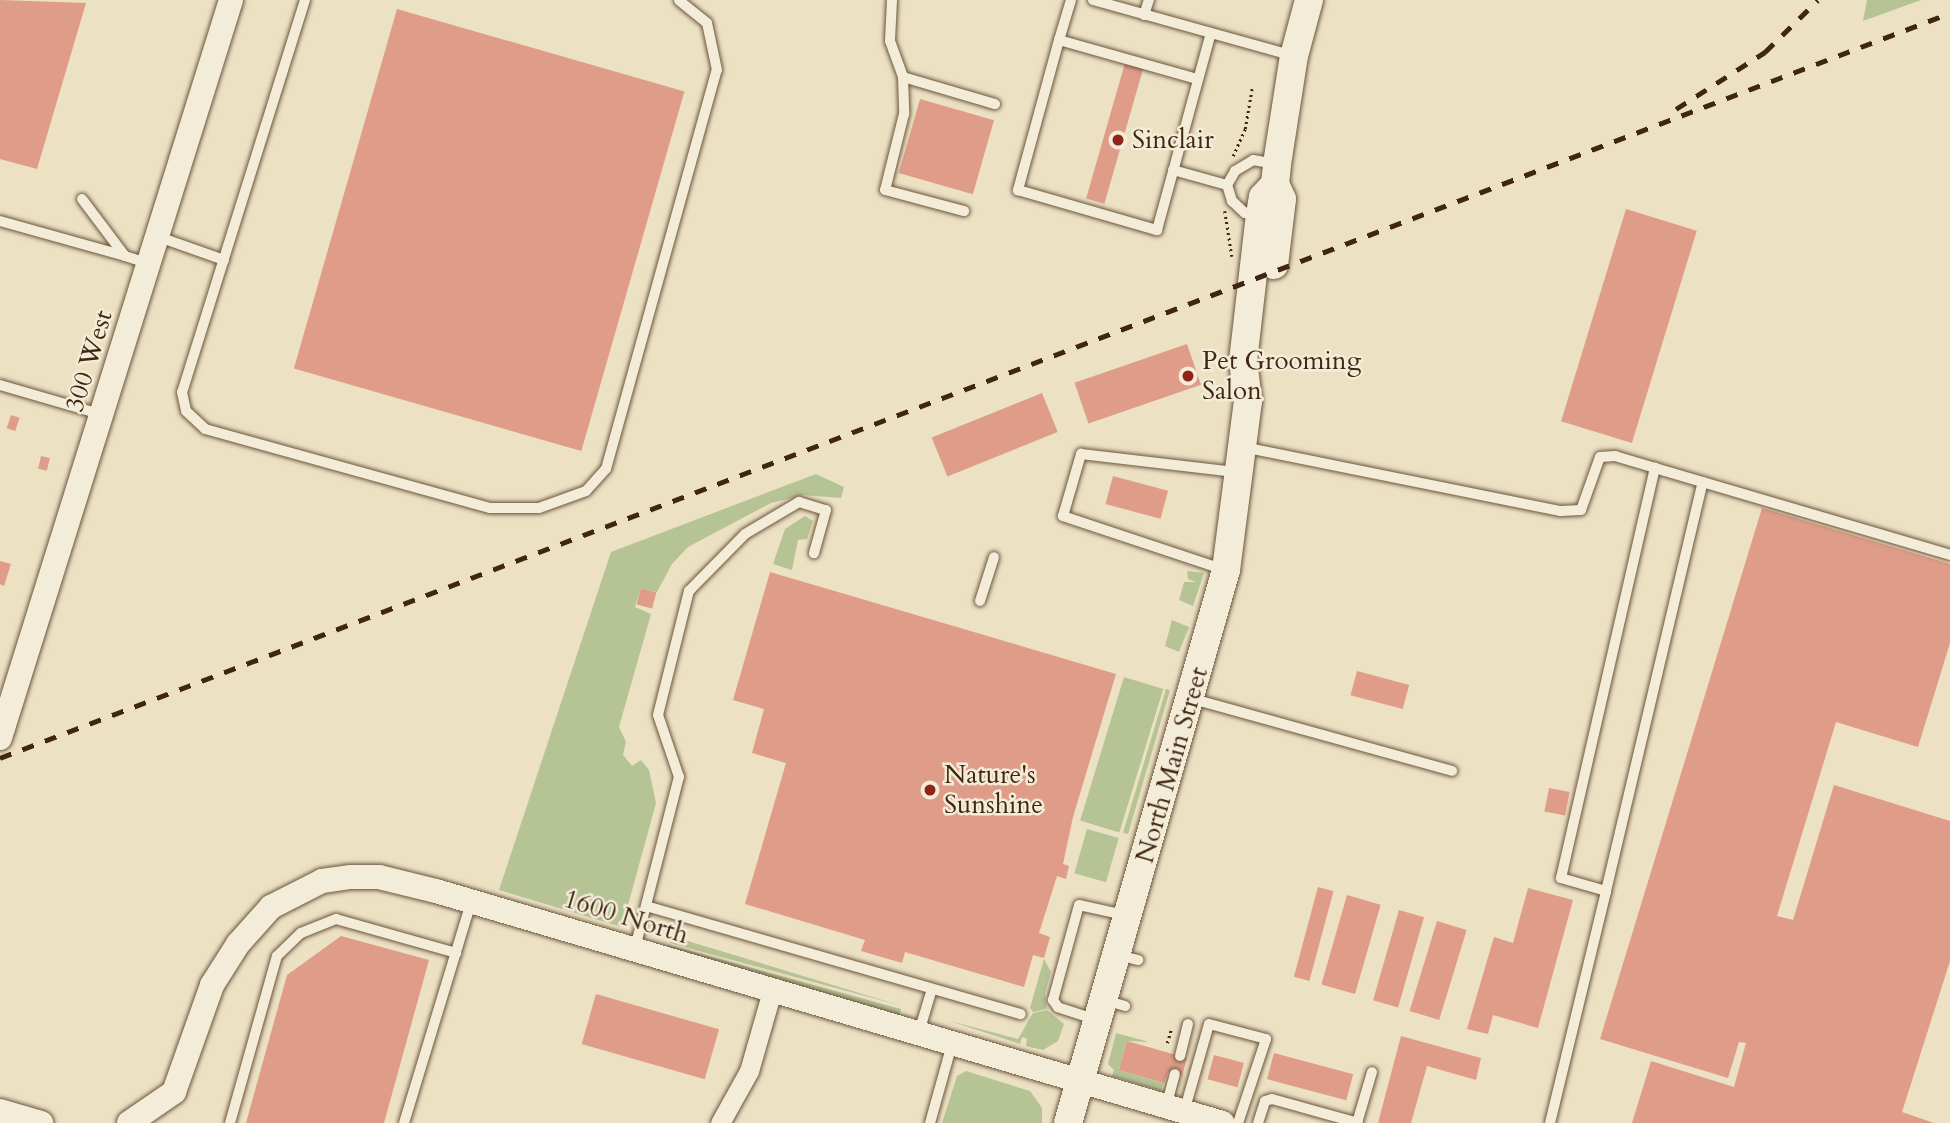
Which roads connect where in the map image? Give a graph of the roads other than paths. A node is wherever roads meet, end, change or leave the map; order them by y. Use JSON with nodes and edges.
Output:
{"nodes":[{"id":1,"x":231,"y":0,"type":"edge"},
{"id":2,"x":304,"y":0,"type":"edge"},
{"id":3,"x":679,"y":0,"type":"edge"},
{"id":4,"x":892,"y":0,"type":"edge"},
{"id":5,"x":1071,"y":0,"type":"edge"},
{"id":6,"x":1093,"y":0,"type":"edge"},
{"id":7,"x":1149,"y":0,"type":"edge"},
{"id":8,"x":1309,"y":0,"type":"edge"},
{"id":9,"x":1144,"y":15,"type":"junction"},
{"id":10,"x":1211,"y":33,"type":"junction"},
{"id":11,"x":1059,"y":40,"type":"junction"},
{"id":12,"x":1294,"y":56,"type":"junction"},
{"id":13,"x":903,"y":78,"type":"junction"},
{"id":14,"x":1197,"y":79,"type":"junction"},
{"id":15,"x":995,"y":104,"type":"dead end"},
{"id":16,"x":1173,"y":170,"type":"junction"},
{"id":17,"x":1276,"y":174,"type":"junction"},
{"id":18,"x":1227,"y":185,"type":"junction"},
{"id":19,"x":82,"y":199,"type":"dead end"},
{"id":20,"x":964,"y":211,"type":"dead end"},
{"id":21,"x":1260,"y":215,"type":"junction"},
{"id":22,"x":0,"y":221,"type":"edge"},
{"id":23,"x":158,"y":237,"type":"junction"},
{"id":24,"x":125,"y":256,"type":"junction"},
{"id":25,"x":224,"y":260,"type":"junction"},
{"id":26,"x":150,"y":264,"type":"junction"},
{"id":27,"x":0,"y":385,"type":"edge"},
{"id":28,"x":1248,"y":401,"type":"junction"},
{"id":29,"x":104,"y":415,"type":"junction"},
{"id":30,"x":1240,"y":460,"type":"junction"},
{"id":31,"x":1655,"y":468,"type":"junction"},
{"id":32,"x":1703,"y":482,"type":"junction"},
{"id":33,"x":814,"y":553,"type":"dead end"},
{"id":34,"x":1950,"y":555,"type":"edge"},
{"id":35,"x":994,"y":557,"type":"dead end"},
{"id":36,"x":1226,"y":570,"type":"junction"},
{"id":37,"x":980,"y":601,"type":"dead end"},
{"id":38,"x":1192,"y":699,"type":"junction"},
{"id":39,"x":0,"y":737,"type":"edge"},
{"id":40,"x":1452,"y":771,"type":"dead end"},
{"id":41,"x":1606,"y":891,"type":"junction"},
{"id":42,"x":472,"y":901,"type":"junction"},
{"id":43,"x":646,"y":906,"type":"junction"},
{"id":44,"x":1128,"y":916,"type":"junction"},
{"id":45,"x":634,"y":952,"type":"junction"},
{"id":46,"x":456,"y":953,"type":"junction"},
{"id":47,"x":932,"y":989,"type":"junction"},
{"id":48,"x":772,"y":991,"type":"junction"},
{"id":49,"x":1109,"y":1008,"type":"junction"},
{"id":50,"x":1021,"y":1014,"type":"dead end"},
{"id":51,"x":1188,"y":1024,"type":"dead end"},
{"id":52,"x":919,"y":1034,"type":"junction"},
{"id":53,"x":952,"y":1045,"type":"junction"},
{"id":54,"x":1180,"y":1056,"type":"dead end"},
{"id":55,"x":1372,"y":1072,"type":"dead end"},
{"id":56,"x":1175,"y":1074,"type":"dead end"},
{"id":57,"x":1080,"y":1083,"type":"junction"},
{"id":58,"x":1175,"y":1110,"type":"junction"},
{"id":59,"x":0,"y":1111,"type":"edge"},
{"id":60,"x":136,"y":1122,"type":"edge"},
{"id":61,"x":41,"y":1123,"type":"edge"},
{"id":62,"x":230,"y":1123,"type":"edge"},
{"id":63,"x":404,"y":1123,"type":"edge"},
{"id":64,"x":720,"y":1123,"type":"edge"},
{"id":65,"x":930,"y":1123,"type":"edge"},
{"id":66,"x":1068,"y":1123,"type":"edge"},
{"id":67,"x":1223,"y":1123,"type":"edge"},
{"id":68,"x":1238,"y":1123,"type":"edge"},
{"id":69,"x":1258,"y":1123,"type":"edge"},
{"id":70,"x":1357,"y":1123,"type":"edge"},
{"id":71,"x":1550,"y":1123,"type":"edge"}],
"edges":[{"from":1,"to":23,"type":"street","name":"300 West"},
{"from":2,"to":25,"type":"lane"},
{"from":3,"to":25,"type":"lane"},
{"from":4,"to":13,"type":"lane"},
{"from":5,"to":11,"type":"lane"},
{"from":6,"to":9,"type":"lane"},
{"from":7,"to":9,"type":"lane"},
{"from":8,"to":12,"type":"main road","name":"North Main Street"},
{"from":9,"to":10,"type":"lane"},
{"from":10,"to":12,"type":"lane"},
{"from":10,"to":14,"type":"lane"},
{"from":11,"to":14,"type":"lane"},
{"from":11,"to":16,"type":"lane"},
{"from":12,"to":17,"type":"main road","name":"North Main Street"},
{"from":13,"to":15,"type":"lane"},
{"from":13,"to":20,"type":"lane"},
{"from":14,"to":16,"type":"lane"},
{"from":16,"to":18,"type":"lane"},
{"from":17,"to":18,"type":"lane"},
{"from":17,"to":21,"type":"main road","name":"North Main Street"},
{"from":17,"to":28,"type":"main road","name":"North Main Street"},
{"from":18,"to":21,"type":"lane"},
{"from":19,"to":24,"type":"lane"},
{"from":21,"to":28,"type":"main road","name":"North Main Street"},
{"from":22,"to":24,"type":"lane"},
{"from":23,"to":25,"type":"lane"},
{"from":23,"to":26,"type":"street","name":"300 West"},
{"from":24,"to":26,"type":"lane"},
{"from":26,"to":29,"type":"street","name":"300 West"},
{"from":27,"to":29,"type":"lane"},
{"from":28,"to":30,"type":"main road","name":"North Main Street"},
{"from":29,"to":39,"type":"street","name":"300 West"},
{"from":30,"to":31,"type":"lane"},
{"from":30,"to":36,"type":"main road","name":"North Main Street"},
{"from":30,"to":36,"type":"lane"},
{"from":31,"to":32,"type":"lane"},
{"from":31,"to":41,"type":"lane"},
{"from":32,"to":34,"type":"lane"},
{"from":32,"to":41,"type":"lane"},
{"from":33,"to":43,"type":"lane"},
{"from":35,"to":37,"type":"lane"},
{"from":36,"to":38,"type":"main road","name":"North Main Street"},
{"from":38,"to":40,"type":"lane"},
{"from":38,"to":44,"type":"main road","name":"North Main Street"},
{"from":41,"to":71,"type":"lane"},
{"from":42,"to":45,"type":"street","name":"1600 North"},
{"from":42,"to":46,"type":"lane"},
{"from":42,"to":60,"type":"street","name":"1600 North"},
{"from":43,"to":45,"type":"lane"},
{"from":43,"to":47,"type":"lane"},
{"from":44,"to":49,"type":"main road","name":"North Main Street"},
{"from":44,"to":49,"type":"lane"},
{"from":45,"to":48,"type":"street","name":"1600 North"},
{"from":46,"to":62,"type":"lane"},
{"from":46,"to":63,"type":"lane"},
{"from":47,"to":50,"type":"lane"},
{"from":47,"to":52,"type":"lane"},
{"from":48,"to":52,"type":"street","name":"1600 North"},
{"from":48,"to":64,"type":"street"},
{"from":49,"to":57,"type":"main road","name":"North Main Street"},
{"from":51,"to":54,"type":"lane"},
{"from":52,"to":53,"type":"street","name":"1600 North"},
{"from":53,"to":57,"type":"street","name":"1600 North"},
{"from":53,"to":65,"type":"lane"},
{"from":55,"to":70,"type":"lane"},
{"from":56,"to":58,"type":"lane"},
{"from":57,"to":58,"type":"street","name":"1600 North"},
{"from":57,"to":66,"type":"main road","name":"North Main Street"},
{"from":58,"to":67,"type":"street","name":"1600 North"},
{"from":58,"to":68,"type":"lane"},
{"from":59,"to":61,"type":"street"},
{"from":69,"to":70,"type":"lane"}]}
